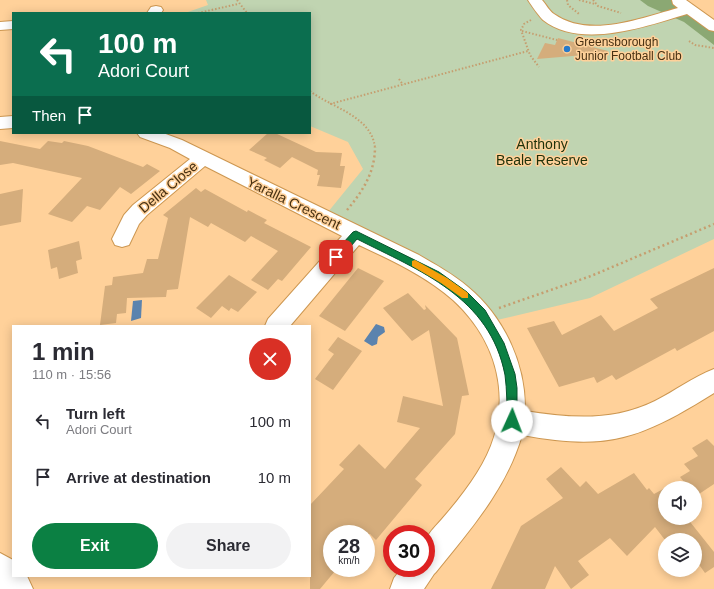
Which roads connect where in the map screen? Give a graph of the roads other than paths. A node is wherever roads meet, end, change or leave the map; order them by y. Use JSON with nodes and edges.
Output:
{"nodes":[{"id":1,"x":535,"y":0,"type":"edge"},
{"id":2,"x":676,"y":0,"type":"edge"},
{"id":3,"x":689,"y":9,"type":"junction"},
{"id":4,"x":12,"y":25,"type":"edge"},
{"id":5,"x":0,"y":26,"type":"edge"},
{"id":6,"x":714,"y":27,"type":"edge"},
{"id":7,"x":12,"y":122,"type":"edge"},
{"id":8,"x":0,"y":123,"type":"edge"},
{"id":9,"x":149,"y":134,"type":"edge"},
{"id":10,"x":203,"y":158,"type":"junction"},
{"id":11,"x":356,"y":234,"type":"junction"},
{"id":12,"x":123,"y":239,"type":"dead end"},
{"id":13,"x":277,"y":325,"type":"edge"},
{"id":14,"x":714,"y":380,"type":"edge"},
{"id":15,"x":512,"y":421,"type":"junction"},
{"id":16,"x":435,"y":550,"type":"edge"},
{"id":17,"x":0,"y":568,"type":"edge"},
{"id":18,"x":414,"y":577,"type":"edge"},
{"id":19,"x":18,"y":589,"type":"edge"},
{"id":20,"x":405,"y":589,"type":"edge"}],
"edges":[{"from":1,"to":3,"type":"street"},
{"from":2,"to":3,"type":"street"},
{"from":3,"to":6,"type":"street"},
{"from":4,"to":5,"type":"street"},
{"from":7,"to":8,"type":"street"},
{"from":9,"to":10,"type":"street","name":"Yaralla Crescent"},
{"from":10,"to":11,"type":"street","name":"Yaralla Crescent"},
{"from":10,"to":12,"type":"street","name":"Della Close"},
{"from":11,"to":13,"type":"street"},
{"from":11,"to":15,"type":"street","name":"Yaralla Crescent"},
{"from":14,"to":15,"type":"street"},
{"from":15,"to":16,"type":"street","name":"Yaralla Crescent"},
{"from":17,"to":19,"type":"street"},
{"from":18,"to":20,"type":"street"}]}
